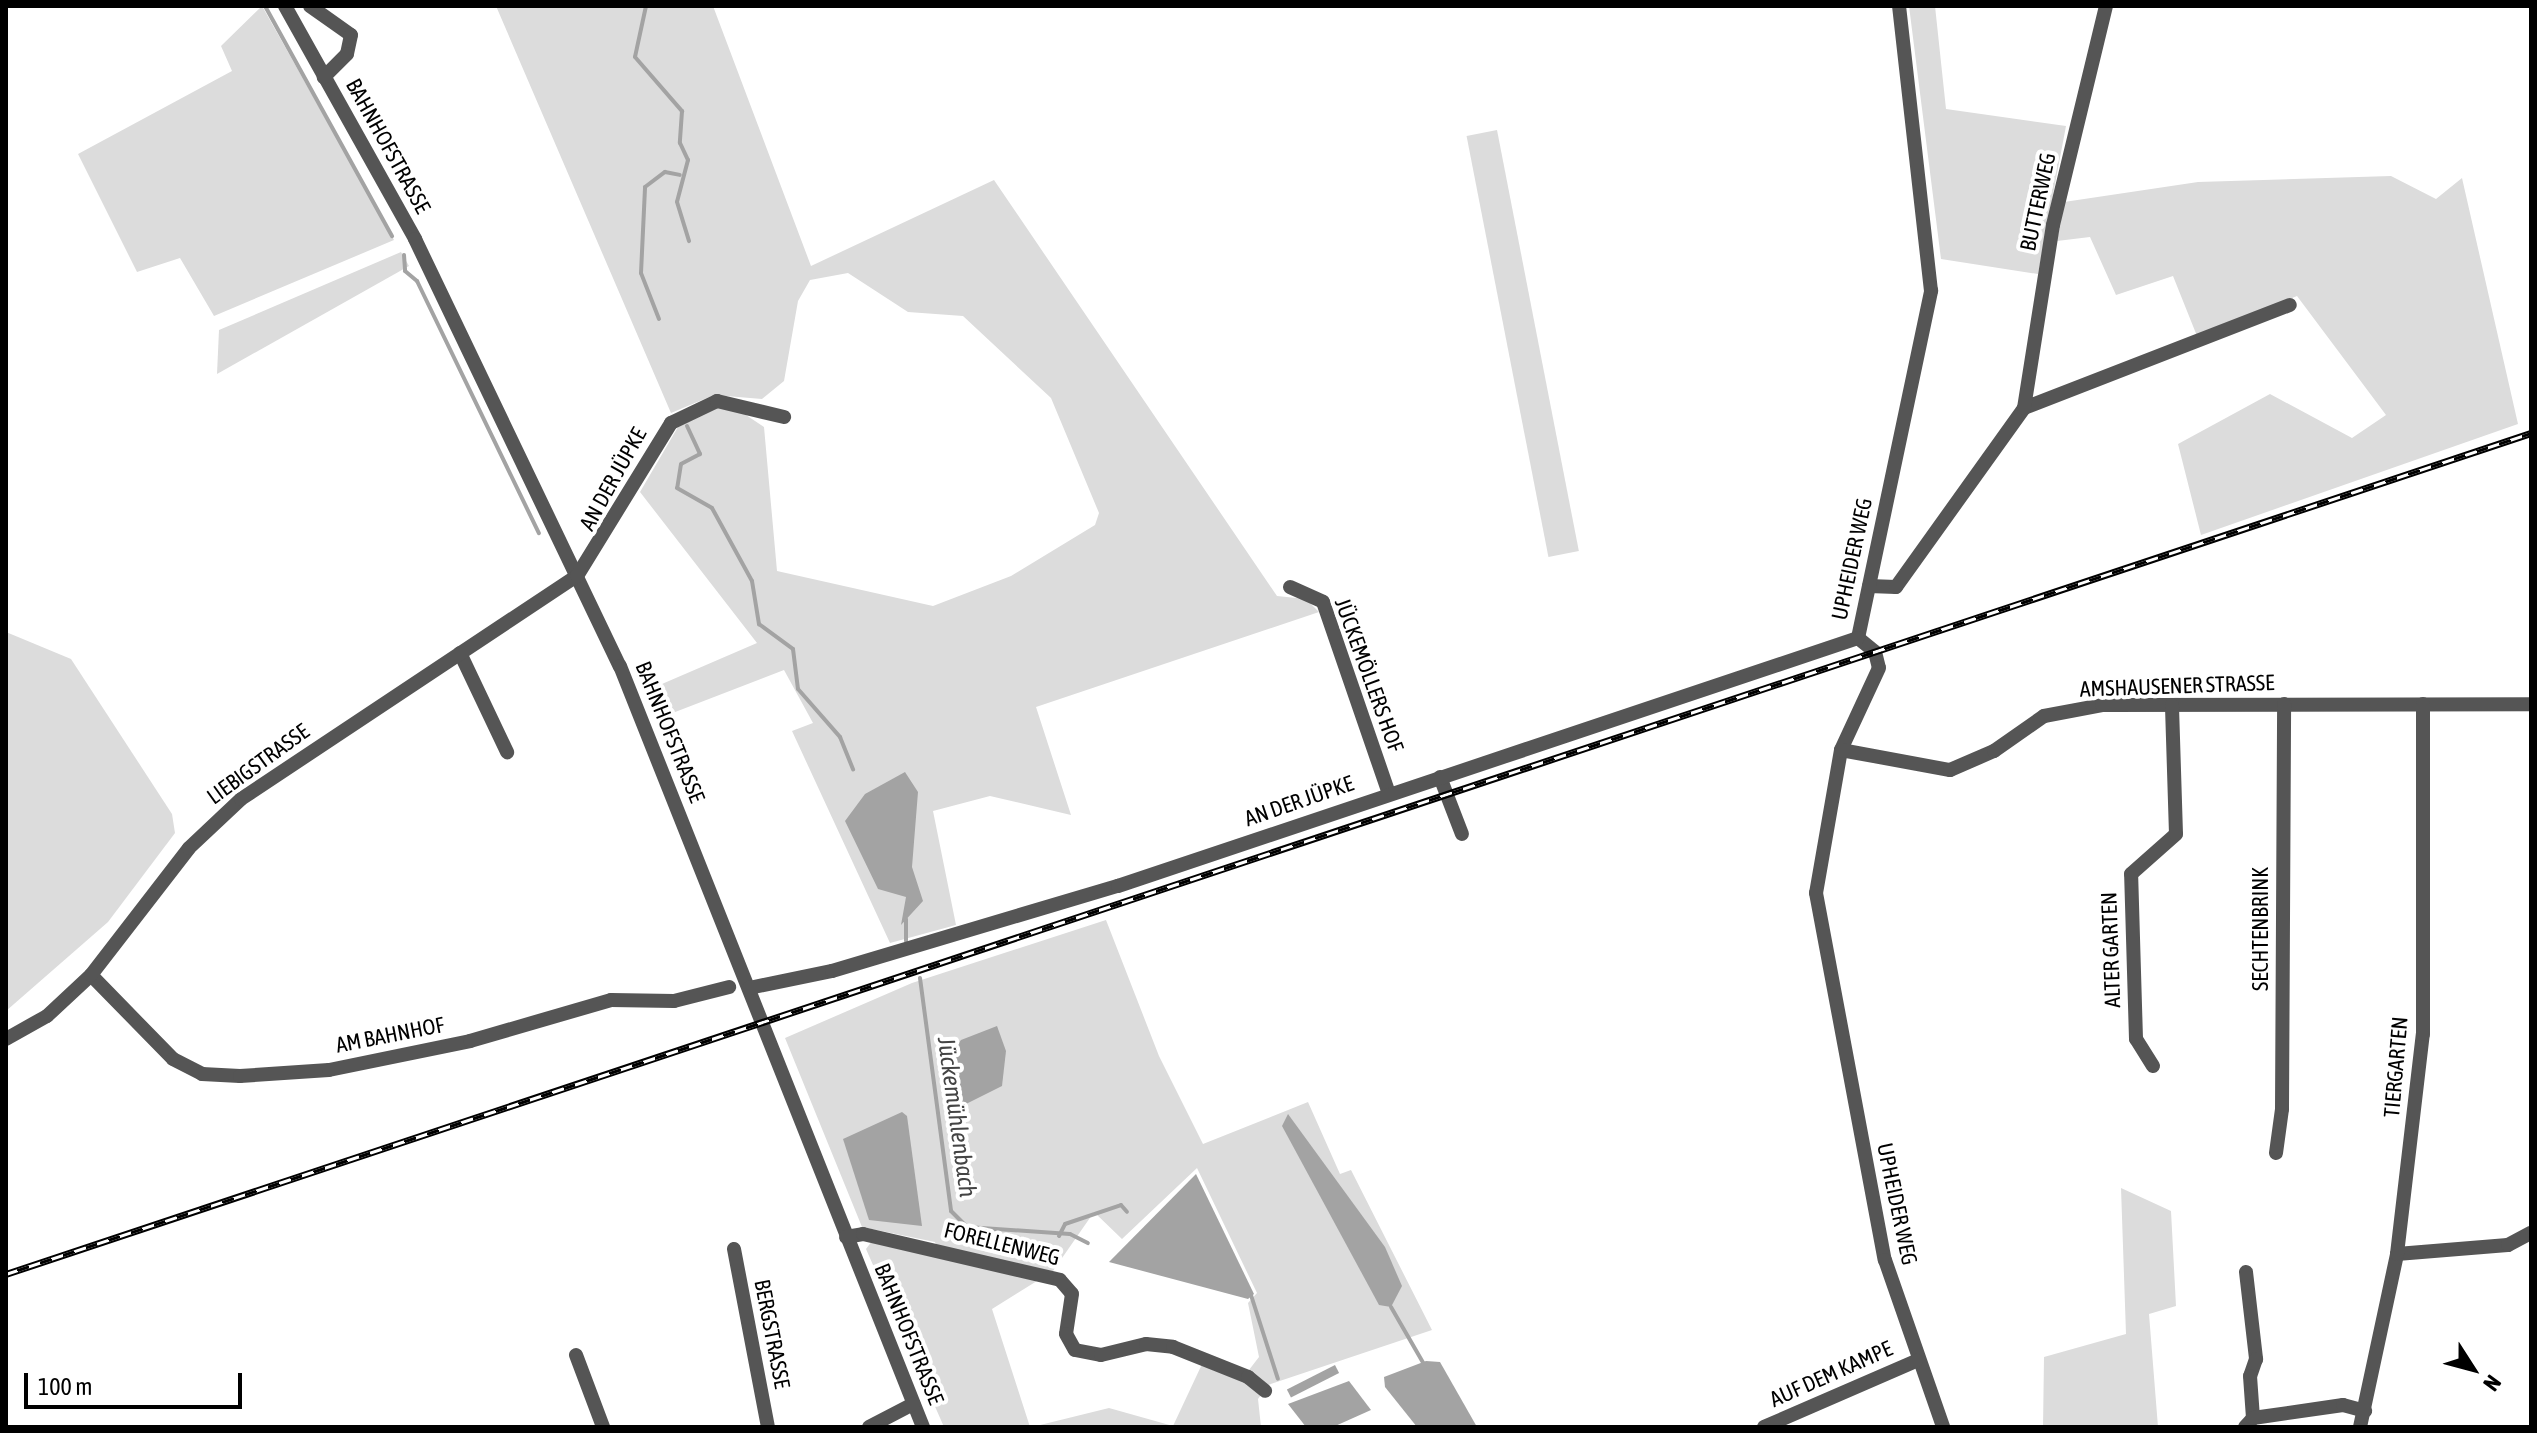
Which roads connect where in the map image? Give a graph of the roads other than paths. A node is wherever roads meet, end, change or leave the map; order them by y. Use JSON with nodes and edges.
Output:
{"nodes":[{"id":1,"x":285,"y":6,"type":"edge"},
{"id":2,"x":310,"y":6,"type":"edge"},
{"id":3,"x":1899,"y":6,"type":"edge"},
{"id":4,"x":2106,"y":6,"type":"edge"},
{"id":5,"x":324,"y":77,"type":"junction"},
{"id":6,"x":2290,"y":305,"type":"dead end"},
{"id":7,"x":2024,"y":408,"type":"junction"},
{"id":8,"x":784,"y":417,"type":"dead end"},
{"id":9,"x":577,"y":576,"type":"junction"},
{"id":10,"x":1869,"y":586,"type":"junction"},
{"id":11,"x":1290,"y":587,"type":"dead end"},
{"id":12,"x":1858,"y":638,"type":"junction"},
{"id":13,"x":460,"y":653,"type":"junction"},
{"id":14,"x":2284,"y":704,"type":"junction"},
{"id":15,"x":2423,"y":704,"type":"junction"},
{"id":16,"x":2531,"y":704,"type":"edge"},
{"id":17,"x":2172,"y":705,"type":"junction"},
{"id":18,"x":1841,"y":750,"type":"junction"},
{"id":19,"x":507,"y":752,"type":"dead end"},
{"id":20,"x":1440,"y":777,"type":"junction"},
{"id":21,"x":1389,"y":794,"type":"junction"},
{"id":22,"x":1462,"y":834,"type":"dead end"},
{"id":23,"x":91,"y":975,"type":"junction"},
{"id":24,"x":729,"y":987,"type":"dead end"},
{"id":25,"x":749,"y":988,"type":"junction"},
{"id":26,"x":6,"y":1039,"type":"edge"},
{"id":27,"x":2153,"y":1066,"type":"dead end"},
{"id":28,"x":2276,"y":1153,"type":"dead end"},
{"id":29,"x":2531,"y":1233,"type":"edge"},
{"id":30,"x":846,"y":1237,"type":"junction"},
{"id":31,"x":734,"y":1249,"type":"dead end"},
{"id":32,"x":2397,"y":1254,"type":"junction"},
{"id":33,"x":2246,"y":1272,"type":"dead end"},
{"id":34,"x":576,"y":1355,"type":"dead end"},
{"id":35,"x":1916,"y":1361,"type":"junction"},
{"id":36,"x":1265,"y":1391,"type":"dead end"},
{"id":37,"x":913,"y":1404,"type":"junction"},
{"id":38,"x":2365,"y":1411,"type":"junction"},
{"id":39,"x":2249,"y":1422,"type":"edge"},
{"id":40,"x":603,"y":1427,"type":"edge"},
{"id":41,"x":768,"y":1427,"type":"edge"},
{"id":42,"x":869,"y":1427,"type":"edge"},
{"id":43,"x":923,"y":1427,"type":"edge"},
{"id":44,"x":1764,"y":1427,"type":"edge"},
{"id":45,"x":1943,"y":1427,"type":"edge"},
{"id":46,"x":2360,"y":1427,"type":"edge"}],
"edges":[{"from":1,"to":5,"type":"street","name":"BAHNHOFSTRASSE"},
{"from":2,"to":5,"type":"street","name":"BAHNHOFSTRASSE"},
{"from":3,"to":10,"type":"street","name":"UPHEIDER WEG"},
{"from":4,"to":7,"type":"street","name":"BUTTERWEG"},
{"from":5,"to":9,"type":"street","name":"BAHNHOFSTRASSE"},
{"from":6,"to":7,"type":"street"},
{"from":7,"to":10,"type":"street","name":"BUTTERWEG"},
{"from":8,"to":9,"type":"street","name":"AN DER JÜPKE"},
{"from":9,"to":13,"type":"street","name":"LIEBIGSTRASSE"},
{"from":9,"to":25,"type":"street","name":"BAHNHOFSTRASSE"},
{"from":10,"to":12,"type":"street","name":"UPHEIDER WEG"},
{"from":11,"to":21,"type":"street","name":"JÜCKEMÖLLERS HOF"},
{"from":12,"to":18,"type":"street","name":"UPHEIDER WEG"},
{"from":12,"to":20,"type":"street","name":"AN DER JÜPKE"},
{"from":13,"to":19,"type":"street"},
{"from":13,"to":23,"type":"street","name":"LIEBIGSTRASSE"},
{"from":14,"to":15,"type":"street","name":"AMSHAUSENER STRASSE"},
{"from":14,"to":17,"type":"street","name":"AMSHAUSENER STRASSE"},
{"from":14,"to":28,"type":"street","name":"SECHTENBRINK"},
{"from":15,"to":16,"type":"street","name":"AMSHAUSENER STRASSE"},
{"from":15,"to":32,"type":"street","name":"TIERGARTEN"},
{"from":17,"to":18,"type":"street","name":"AMSHAUSENER STRASSE"},
{"from":17,"to":27,"type":"street","name":"ALTER GARTEN"},
{"from":18,"to":35,"type":"street","name":"UPHEIDER WEG"},
{"from":20,"to":21,"type":"street","name":"AN DER JÜPKE"},
{"from":20,"to":22,"type":"street"},
{"from":21,"to":25,"type":"street","name":"AN DER JÜPKE"},
{"from":23,"to":24,"type":"street","name":"AM BAHNHOF"},
{"from":23,"to":26,"type":"street","name":"LIEBIGSTRASSE"},
{"from":25,"to":30,"type":"street","name":"BAHNHOFSTRASSE"},
{"from":29,"to":32,"type":"street"},
{"from":30,"to":36,"type":"street","name":"FORELLENWEG"},
{"from":30,"to":37,"type":"street","name":"BAHNHOFSTRASSE"},
{"from":31,"to":41,"type":"street","name":"BERGSTRASSE"},
{"from":32,"to":38,"type":"street","name":"TIERGARTEN"},
{"from":33,"to":39,"type":"street"},
{"from":34,"to":40,"type":"street"},
{"from":35,"to":44,"type":"street","name":"AUF DEM KAMPE"},
{"from":35,"to":45,"type":"street","name":"UPHEIDER WEG"},
{"from":37,"to":42,"type":"street"},
{"from":37,"to":43,"type":"street","name":"BAHNHOFSTRASSE"},
{"from":38,"to":39,"type":"street"},
{"from":38,"to":46,"type":"street","name":"TIERGARTEN"}]}
